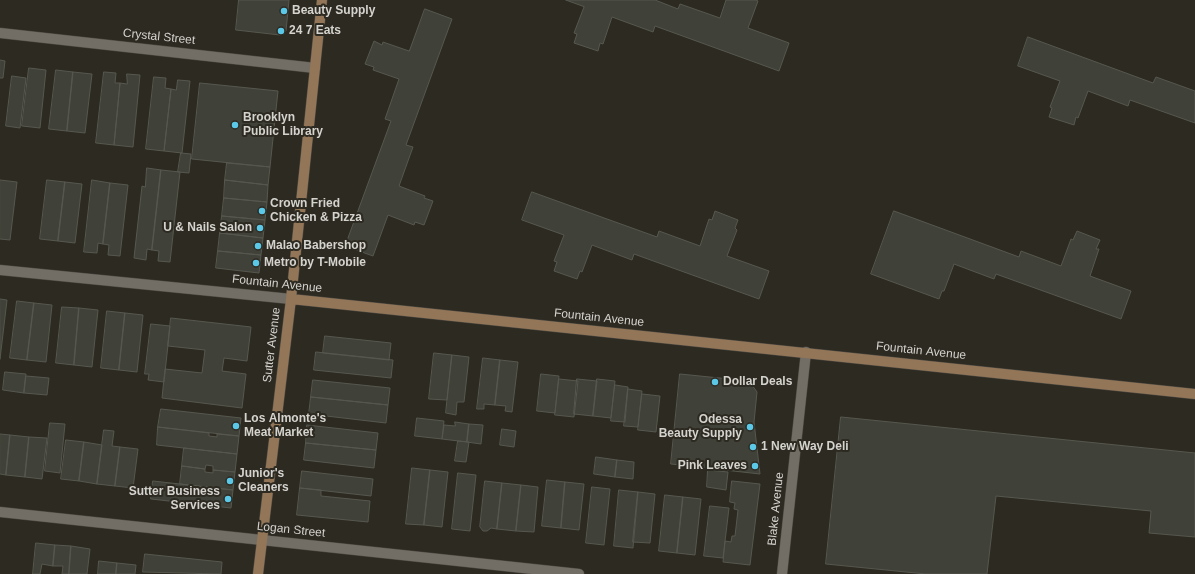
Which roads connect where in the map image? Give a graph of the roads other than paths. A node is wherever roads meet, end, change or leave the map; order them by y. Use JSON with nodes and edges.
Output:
{"nodes":[{"id":1,"x":322,"y":0,"type":"edge"},
{"id":2,"x":0,"y":33,"type":"edge"},
{"id":3,"x":315,"y":68,"type":"junction"},
{"id":4,"x":0,"y":270,"type":"edge"},
{"id":5,"x":291,"y":299,"type":"junction"},
{"id":6,"x":806,"y":352,"type":"junction"},
{"id":7,"x":1195,"y":394,"type":"edge"},
{"id":8,"x":0,"y":512,"type":"edge"},
{"id":9,"x":261,"y":540,"type":"junction"},
{"id":10,"x":258,"y":574,"type":"edge"},
{"id":11,"x":579,"y":574,"type":"edge"},
{"id":12,"x":782,"y":574,"type":"edge"}],
"edges":[{"from":1,"to":3,"type":"street","name":"Sutter Avenue"},
{"from":2,"to":3,"type":"street","name":"Crystal Street"},
{"from":3,"to":5,"type":"street","name":"Sutter Avenue"},
{"from":4,"to":5,"type":"street","name":"Fountain Avenue"},
{"from":5,"to":6,"type":"street","name":"Fountain Avenue"},
{"from":5,"to":9,"type":"street","name":"Sutter Avenue"},
{"from":6,"to":7,"type":"street","name":"Fountain Avenue"},
{"from":6,"to":12,"type":"street","name":"Blake Avenue"},
{"from":8,"to":9,"type":"street","name":"Logan Street"},
{"from":9,"to":10,"type":"street","name":"Sutter Avenue"},
{"from":9,"to":11,"type":"street","name":"Logan Street"}]}
